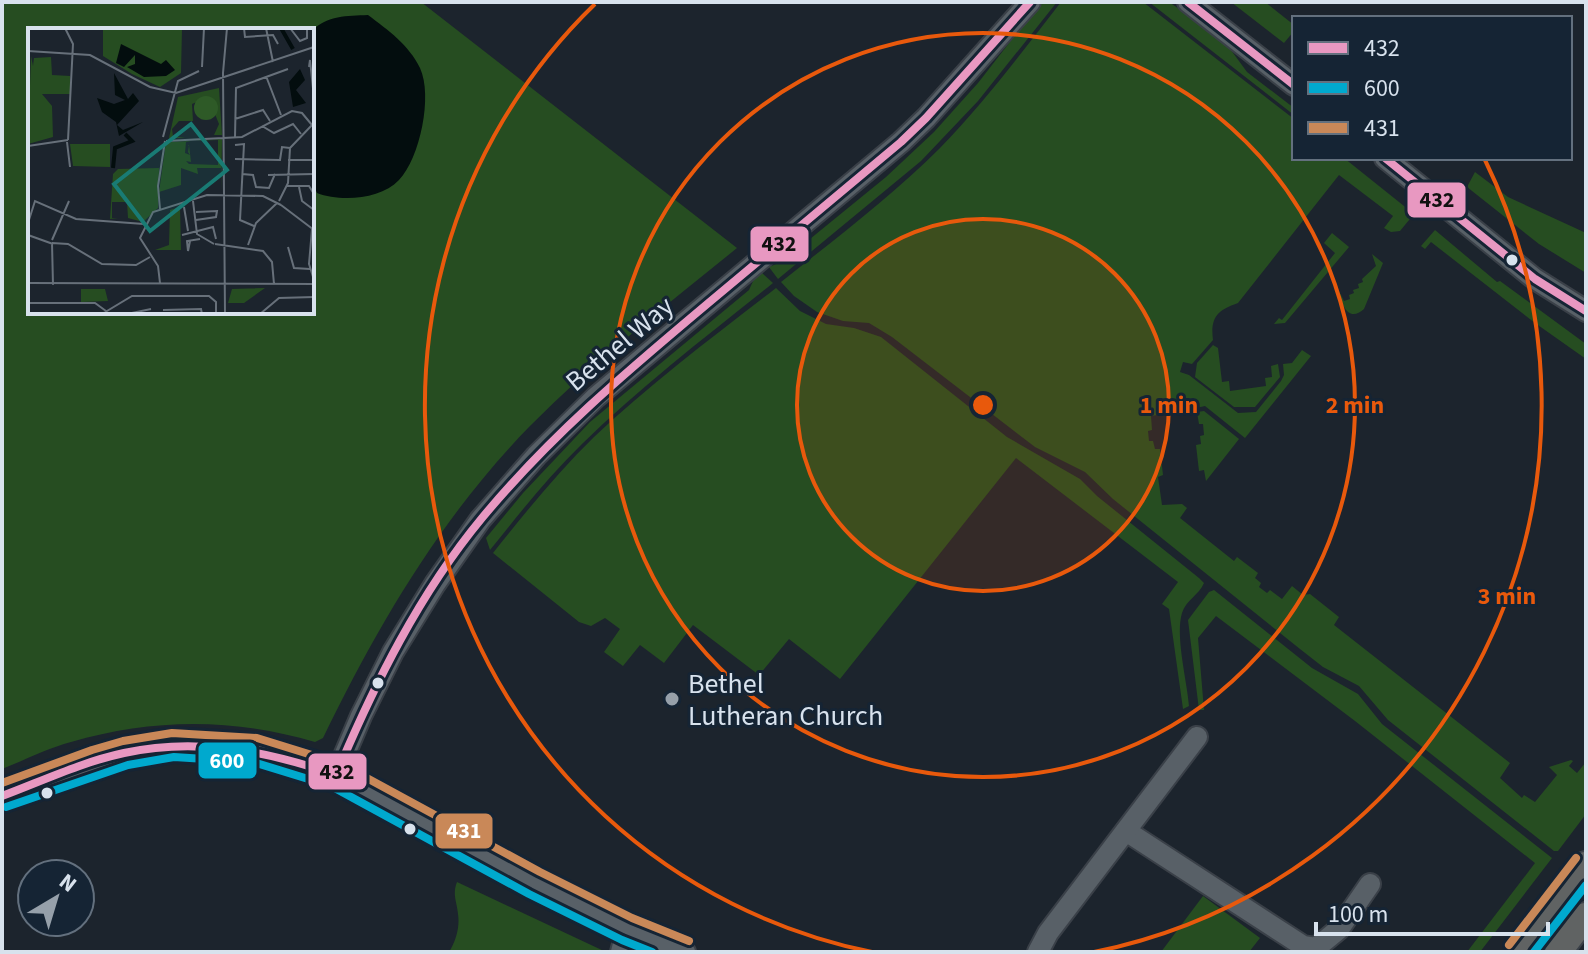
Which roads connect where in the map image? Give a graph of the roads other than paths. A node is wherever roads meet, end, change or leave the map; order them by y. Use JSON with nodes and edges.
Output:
{"nodes":[{"id":1,"x":1188,"y":2,"type":"edge"},
{"id":2,"x":1022,"y":7,"type":"edge"},
{"id":3,"x":1292,"y":83,"type":"edge"},
{"id":4,"x":1387,"y":160,"type":"edge"},
{"id":5,"x":1586,"y":311,"type":"edge"},
{"id":6,"x":1197,"y":737,"type":"dead end"},
{"id":7,"x":336,"y":775,"type":"junction"},
{"id":8,"x":2,"y":796,"type":"edge"},
{"id":9,"x":1126,"y":831,"type":"junction"},
{"id":10,"x":1586,"y":865,"type":"edge"},
{"id":11,"x":1370,"y":884,"type":"dead end"},
{"id":12,"x":1586,"y":916,"type":"edge"},
{"id":13,"x":627,"y":929,"type":"junction"},
{"id":14,"x":621,"y":952,"type":"edge"},
{"id":15,"x":685,"y":952,"type":"edge"},
{"id":16,"x":1038,"y":952,"type":"edge"},
{"id":17,"x":1519,"y":952,"type":"edge"},
{"id":18,"x":1558,"y":952,"type":"edge"}],
"edges":[{"from":1,"to":3,"type":"street"},
{"from":2,"to":7,"type":"street","name":"Bethel Way"},
{"from":4,"to":5,"type":"street"},
{"from":6,"to":9,"type":"street"},
{"from":7,"to":8,"type":"street"},
{"from":7,"to":13,"type":"street"},
{"from":9,"to":11,"type":"street"},
{"from":9,"to":16,"type":"street"},
{"from":10,"to":17,"type":"main road"},
{"from":12,"to":18,"type":"main road"},
{"from":13,"to":14,"type":"street"},
{"from":13,"to":15,"type":"street"}]}
